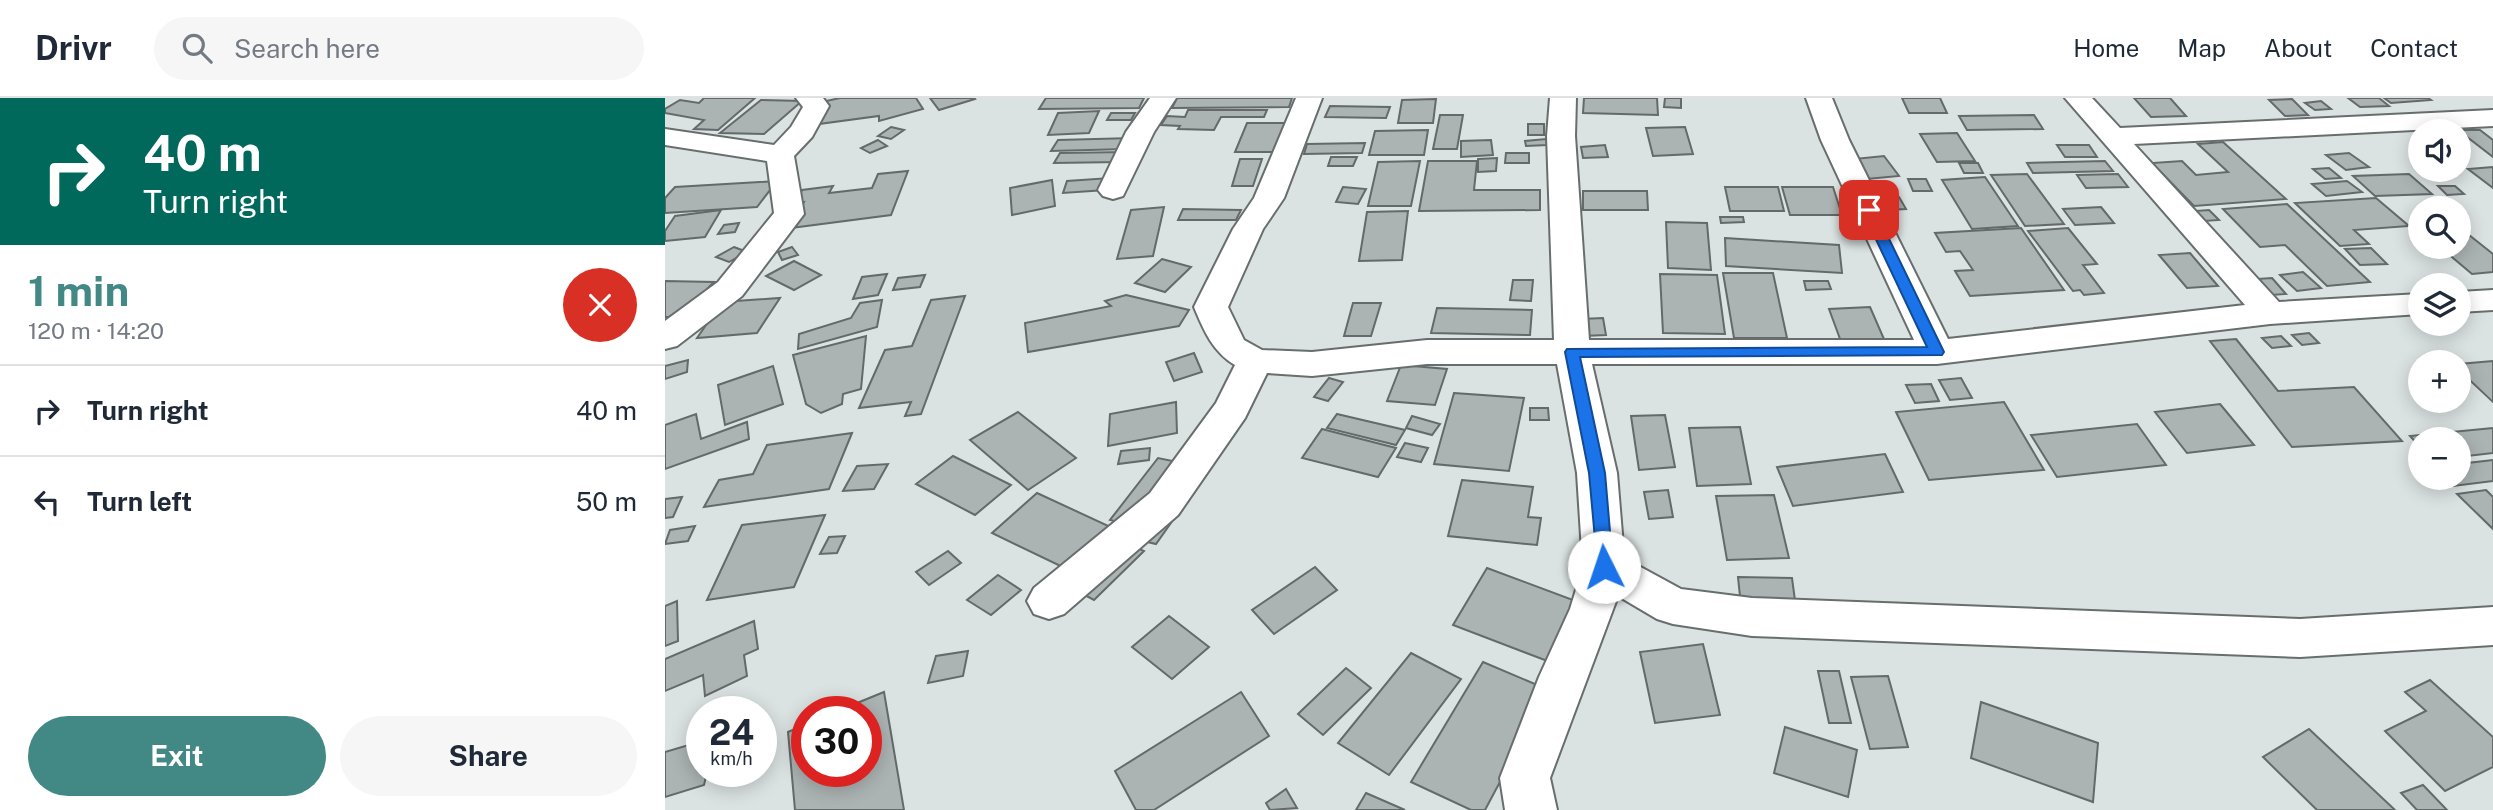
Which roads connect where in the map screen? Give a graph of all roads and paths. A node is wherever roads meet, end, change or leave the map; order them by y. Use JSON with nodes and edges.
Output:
{"nodes":[{"id":1,"x":809,"y":98,"type":"edge"},
{"id":2,"x":1163,"y":98,"type":"edge"},
{"id":3,"x":1309,"y":98,"type":"edge"},
{"id":4,"x":1563,"y":98,"type":"edge"},
{"id":5,"x":1819,"y":98,"type":"edge"},
{"id":6,"x":2078,"y":98,"type":"edge"},
{"id":7,"x":2493,"y":118,"type":"edge"},
{"id":8,"x":665,"y":137,"type":"edge"},
{"id":9,"x":2111,"y":137,"type":"junction"},
{"id":10,"x":780,"y":155,"type":"junction"},
{"id":11,"x":1113,"y":190,"type":"dead end"},
{"id":12,"x":2493,"y":300,"type":"edge"},
{"id":13,"x":2471,"y":301,"type":"edge"},
{"id":14,"x":2408,"y":305,"type":"edge"},
{"id":15,"x":2270,"y":313,"type":"junction"},
{"id":16,"x":667,"y":335,"type":"edge"},
{"id":17,"x":1572,"y":352,"type":"junction"},
{"id":18,"x":1937,"y":352,"type":"junction"},
{"id":19,"x":1255,"y":361,"type":"junction"},
{"id":20,"x":1604,"y":567,"type":"junction"},
{"id":21,"x":1049,"y":601,"type":"dead end"},
{"id":22,"x":2493,"y":626,"type":"edge"},
{"id":23,"x":1531,"y":810,"type":"edge"}],
"edges":[{"from":1,"to":10,"type":"street"},
{"from":2,"to":11,"type":"street"},
{"from":3,"to":19,"type":"street"},
{"from":4,"to":17,"type":"street"},
{"from":5,"to":18,"type":"street"},
{"from":6,"to":9,"type":"street"},
{"from":7,"to":9,"type":"street"},
{"from":8,"to":10,"type":"street"},
{"from":9,"to":15,"type":"street"},
{"from":10,"to":16,"type":"street"},
{"from":12,"to":13,"type":"street"},
{"from":14,"to":15,"type":"street"},
{"from":15,"to":18,"type":"street"},
{"from":17,"to":18,"type":"street"},
{"from":17,"to":19,"type":"street"},
{"from":17,"to":20,"type":"street"},
{"from":19,"to":21,"type":"street"},
{"from":20,"to":22,"type":"street"},
{"from":20,"to":23,"type":"street"}]}
